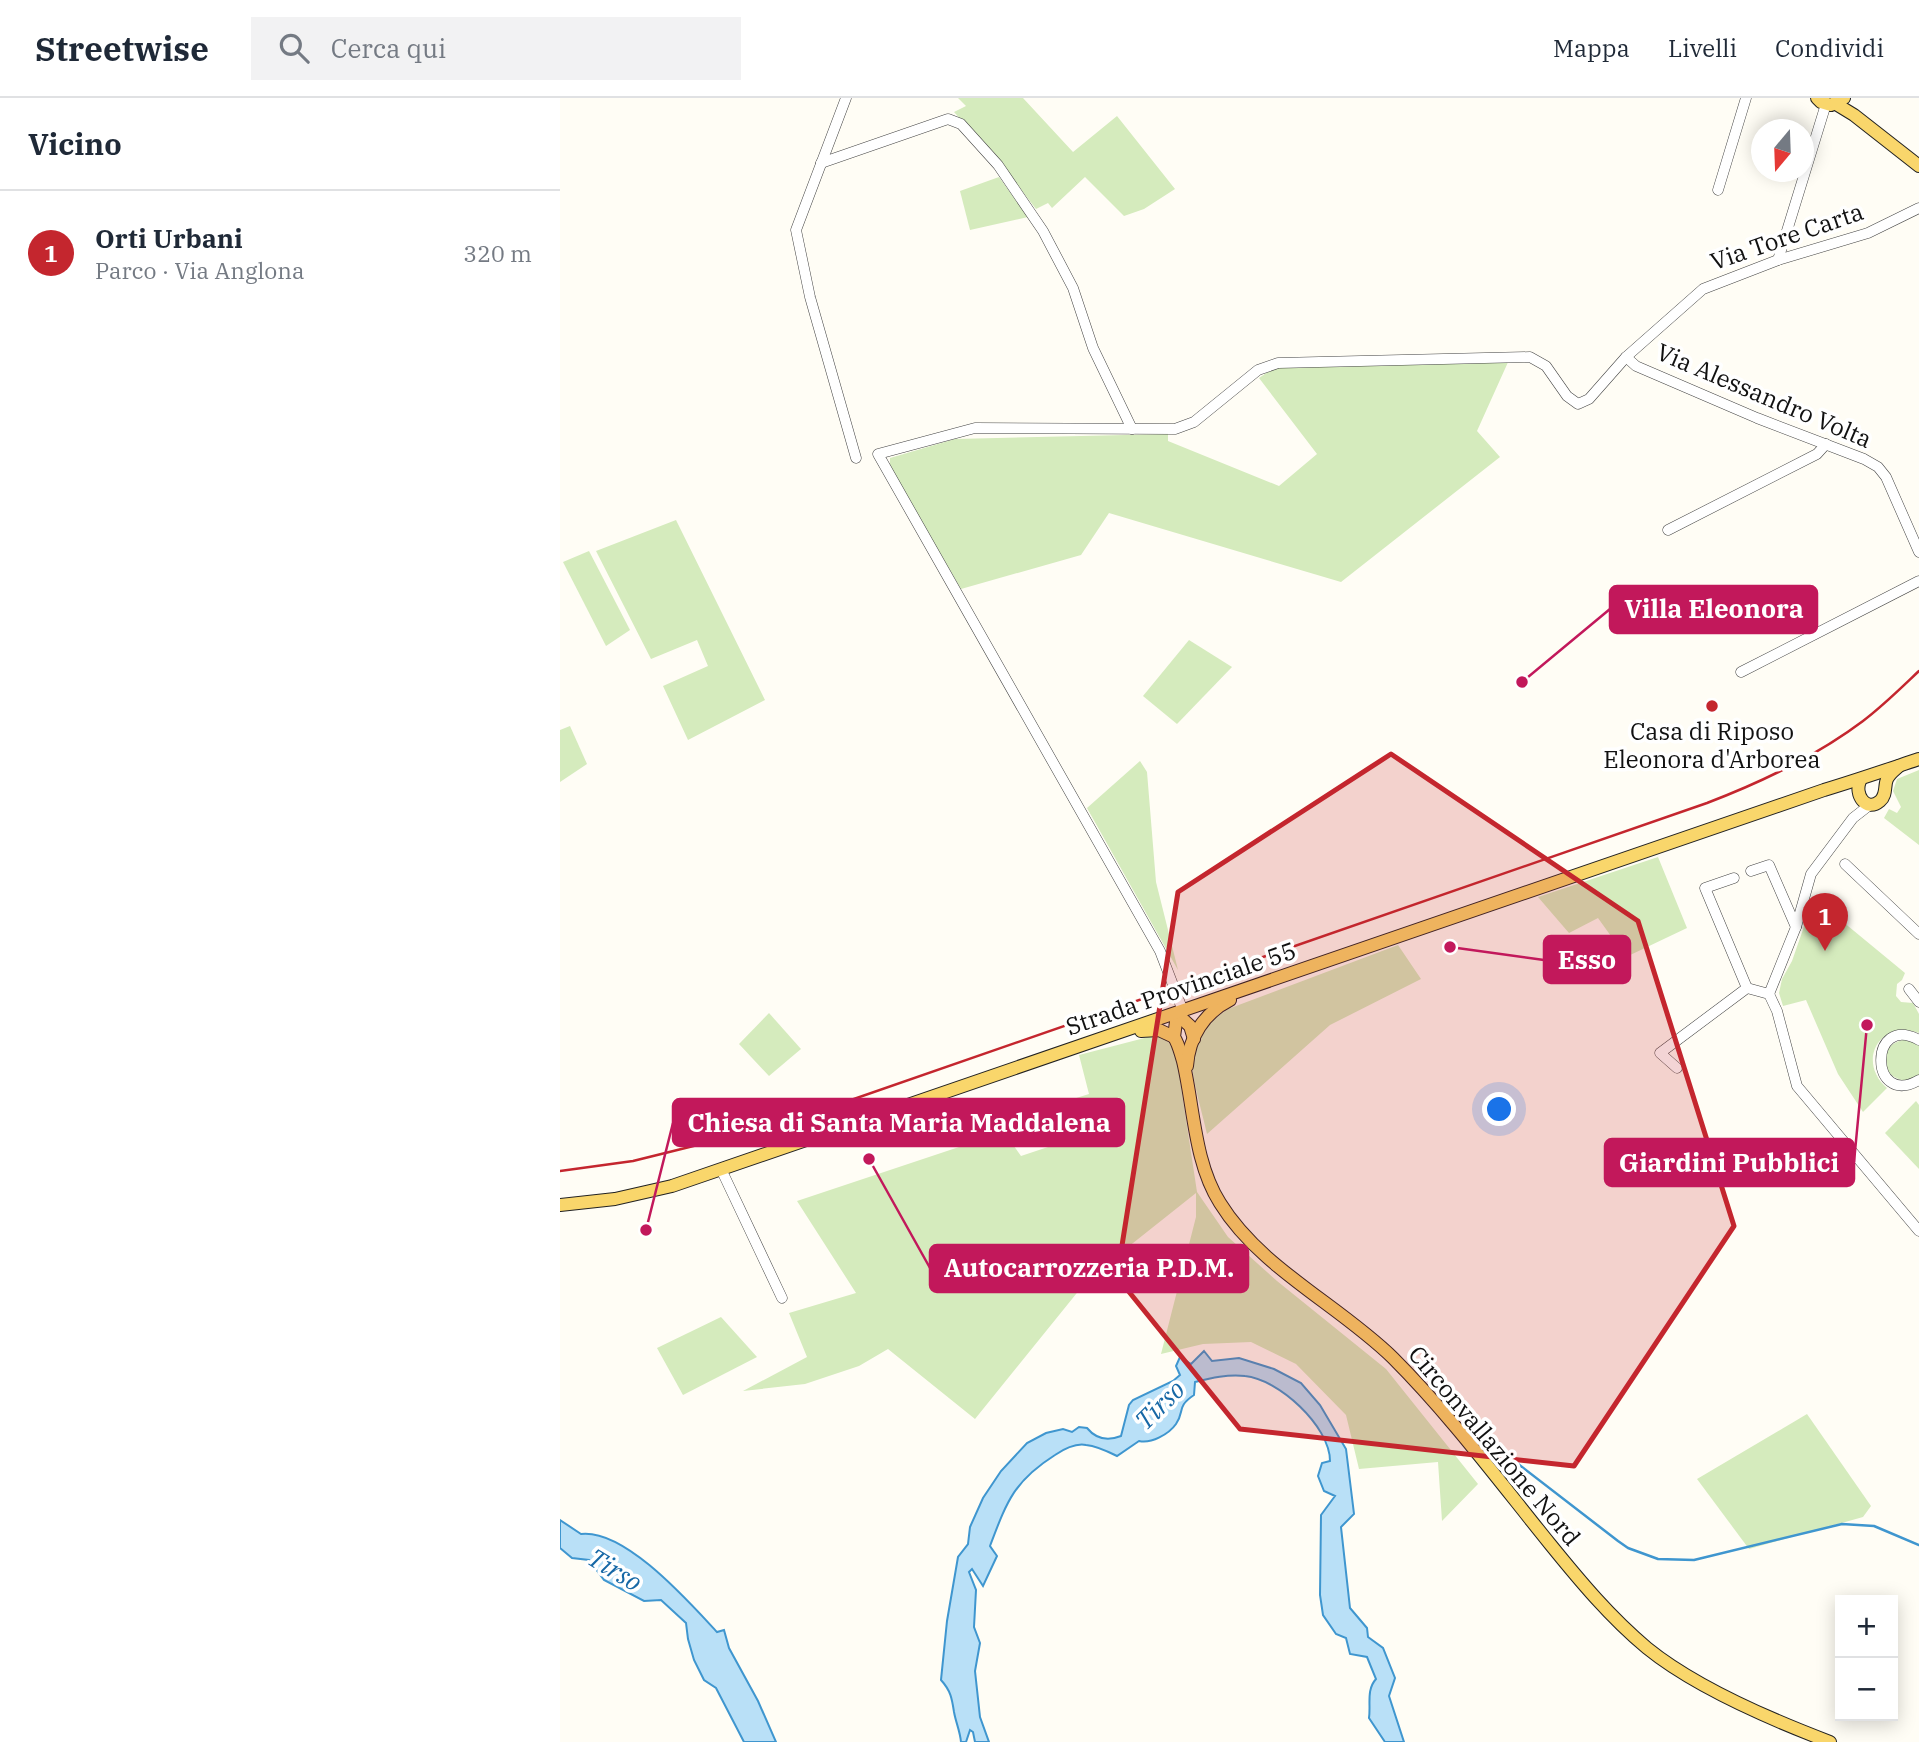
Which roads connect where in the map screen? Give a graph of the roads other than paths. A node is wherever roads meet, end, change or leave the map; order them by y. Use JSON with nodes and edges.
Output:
{"nodes":[{"id":1,"x":846,"y":98,"type":"edge"},
{"id":2,"x":1746,"y":98,"type":"edge"},
{"id":3,"x":1834,"y":100,"type":"edge"},
{"id":4,"x":821,"y":163,"type":"junction"},
{"id":5,"x":1919,"y":166,"type":"edge"},
{"id":6,"x":1718,"y":190,"type":"dead end"},
{"id":7,"x":1919,"y":208,"type":"edge"},
{"id":8,"x":1778,"y":260,"type":"junction"},
{"id":9,"x":1626,"y":357,"type":"junction"},
{"id":10,"x":1132,"y":429,"type":"junction"},
{"id":11,"x":1826,"y":444,"type":"junction"},
{"id":12,"x":856,"y":458,"type":"dead end"},
{"id":13,"x":1668,"y":530,"type":"dead end"},
{"id":14,"x":1919,"y":552,"type":"edge"},
{"id":15,"x":1919,"y":581,"type":"edge"},
{"id":16,"x":1741,"y":672,"type":"dead end"},
{"id":17,"x":1919,"y":759,"type":"edge"},
{"id":18,"x":1900,"y":765,"type":"junction"},
{"id":19,"x":1873,"y":776,"type":"junction"},
{"id":20,"x":1884,"y":787,"type":"junction"},
{"id":21,"x":1862,"y":794,"type":"junction"},
{"id":22,"x":1845,"y":864,"type":"dead end"},
{"id":23,"x":1751,"y":871,"type":"dead end"},
{"id":24,"x":1734,"y":878,"type":"dead end"},
{"id":25,"x":1796,"y":928,"type":"junction"},
{"id":26,"x":1919,"y":934,"type":"edge"},
{"id":27,"x":1261,"y":984,"type":"junction"},
{"id":28,"x":1747,"y":988,"type":"junction"},
{"id":29,"x":1909,"y":989,"type":"dead end"},
{"id":30,"x":1769,"y":994,"type":"junction"},
{"id":31,"x":1919,"y":1002,"type":"edge"},
{"id":32,"x":1180,"y":1012,"type":"junction"},
{"id":33,"x":1118,"y":1034,"type":"junction"},
{"id":34,"x":1174,"y":1037,"type":"junction"},
{"id":35,"x":1194,"y":1039,"type":"junction"},
{"id":36,"x":1919,"y":1040,"type":"edge"},
{"id":37,"x":1678,"y":1069,"type":"dead end"},
{"id":38,"x":1186,"y":1073,"type":"junction"},
{"id":39,"x":1918,"y":1082,"type":"edge"},
{"id":40,"x":721,"y":1169,"type":"junction"},
{"id":41,"x":564,"y":1203,"type":"edge"},
{"id":42,"x":1919,"y":1231,"type":"edge"},
{"id":43,"x":782,"y":1298,"type":"dead end"},
{"id":44,"x":1830,"y":1742,"type":"edge"}],
"edges":[{"from":1,"to":4,"type":"street"},
{"from":2,"to":6,"type":"street"},
{"from":3,"to":5,"type":"main road"},
{"from":3,"to":8,"type":"street"},
{"from":4,"to":10,"type":"street"},
{"from":4,"to":12,"type":"street"},
{"from":7,"to":8,"type":"street","name":"Via Tore Carta"},
{"from":8,"to":9,"type":"street","name":"Via Tore Carta"},
{"from":9,"to":10,"type":"street","name":"Via Tore Carta"},
{"from":9,"to":11,"type":"street","name":"Via Alessandro Volta"},
{"from":10,"to":32,"type":"street"},
{"from":11,"to":13,"type":"street"},
{"from":11,"to":14,"type":"street","name":"Via Alessandro Volta"},
{"from":15,"to":16,"type":"street"},
{"from":17,"to":18,"type":"main road"},
{"from":18,"to":19,"type":"main road"},
{"from":18,"to":20,"type":"main road"},
{"from":19,"to":20,"type":"main road"},
{"from":19,"to":21,"type":"main road"},
{"from":20,"to":21,"type":"main road"},
{"from":21,"to":25,"type":"street"},
{"from":21,"to":27,"type":"main road","name":"Strada Provinciale 55"},
{"from":22,"to":26,"type":"street"},
{"from":23,"to":25,"type":"street"},
{"from":24,"to":28,"type":"street"},
{"from":25,"to":30,"type":"street"},
{"from":27,"to":32,"type":"main road","name":"Strada Provinciale 55"},
{"from":27,"to":35,"type":"main road"},
{"from":28,"to":30,"type":"street"},
{"from":28,"to":37,"type":"street"},
{"from":29,"to":31,"type":"street"},
{"from":30,"to":42,"type":"street"},
{"from":32,"to":33,"type":"main road","name":"Strada Provinciale 55"},
{"from":32,"to":34,"type":"main road","name":"Circonvallazione Nord"},
{"from":32,"to":35,"type":"main road"},
{"from":33,"to":34,"type":"main road"},
{"from":33,"to":40,"type":"main road","name":"Strada Provinciale 55"},
{"from":34,"to":38,"type":"main road","name":"Circonvallazione Nord"},
{"from":35,"to":38,"type":"main road","name":"Circonvallazione Nord"},
{"from":36,"to":39,"type":"street"},
{"from":38,"to":44,"type":"main road","name":"Circonvallazione Nord"},
{"from":40,"to":41,"type":"main road","name":"Strada Provinciale 55"},
{"from":40,"to":43,"type":"street"}]}
